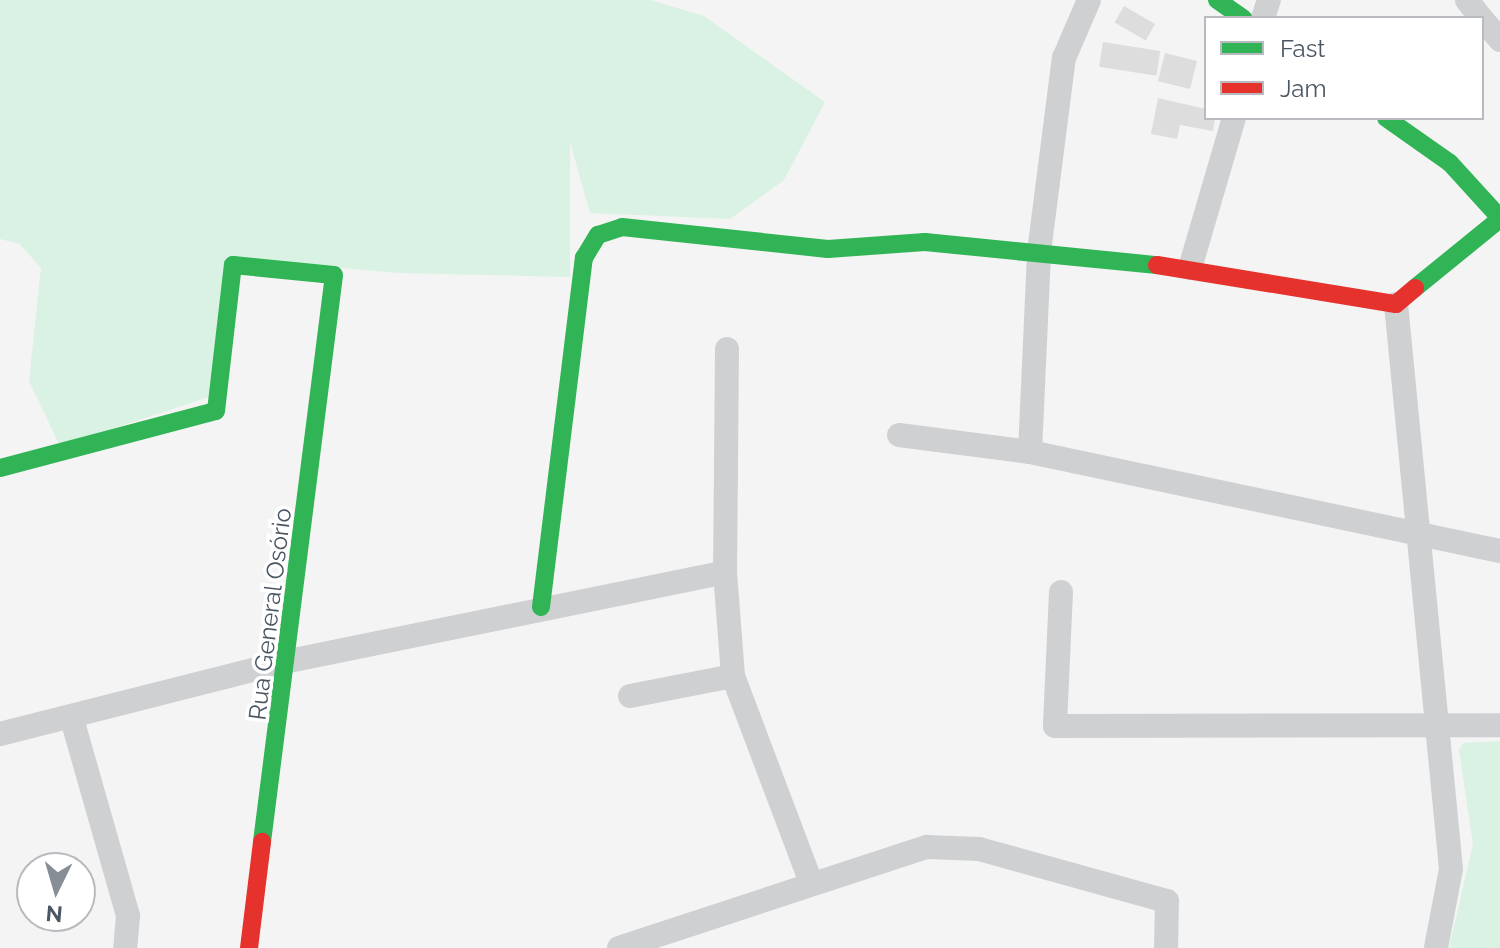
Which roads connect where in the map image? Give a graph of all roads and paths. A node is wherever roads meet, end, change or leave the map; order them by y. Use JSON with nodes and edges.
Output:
{"nodes":[{"id":1,"x":1089,"y":0,"type":"edge"},
{"id":2,"x":1217,"y":0,"type":"edge"},
{"id":3,"x":1467,"y":0,"type":"edge"},
{"id":4,"x":1240,"y":16,"type":"edge"},
{"id":5,"x":1480,"y":16,"type":"edge"},
{"id":6,"x":1484,"y":20,"type":"edge"},
{"id":7,"x":1500,"y":40,"type":"edge"},
{"id":8,"x":1233,"y":120,"type":"edge"},
{"id":9,"x":1389,"y":120,"type":"edge"},
{"id":10,"x":1500,"y":218,"type":"edge"},
{"id":11,"x":1039,"y":252,"type":"junction"},
{"id":12,"x":1190,"y":268,"type":"junction"},
{"id":13,"x":1396,"y":304,"type":"junction"},
{"id":14,"x":727,"y":349,"type":"dead end"},
{"id":15,"x":899,"y":435,"type":"dead end"},
{"id":16,"x":1030,"y":452,"type":"junction"},
{"id":17,"x":0,"y":468,"type":"edge"},
{"id":18,"x":1415,"y":534,"type":"junction"},
{"id":19,"x":1500,"y":551,"type":"edge"},
{"id":20,"x":725,"y":572,"type":"junction"},
{"id":21,"x":1061,"y":592,"type":"dead end"},
{"id":22,"x":541,"y":607,"type":"junction"},
{"id":23,"x":289,"y":661,"type":"junction"},
{"id":24,"x":733,"y":676,"type":"junction"},
{"id":25,"x":630,"y":696,"type":"dead end"},
{"id":26,"x":72,"y":719,"type":"junction"},
{"id":27,"x":1441,"y":725,"type":"junction"},
{"id":28,"x":1500,"y":725,"type":"edge"},
{"id":29,"x":0,"y":734,"type":"edge"},
{"id":30,"x":810,"y":880,"type":"junction"},
{"id":31,"x":125,"y":948,"type":"edge"},
{"id":32,"x":249,"y":948,"type":"edge"},
{"id":33,"x":619,"y":948,"type":"edge"},
{"id":34,"x":1166,"y":948,"type":"edge"},
{"id":35,"x":1436,"y":948,"type":"edge"}],
"edges":[{"from":1,"to":11,"type":"street"},
{"from":2,"to":4,"type":"street"},
{"from":3,"to":5,"type":"street"},
{"from":6,"to":7,"type":"street"},
{"from":8,"to":12,"type":"street"},
{"from":9,"to":10,"type":"street"},
{"from":10,"to":13,"type":"street"},
{"from":11,"to":12,"type":"street"},
{"from":11,"to":16,"type":"street"},
{"from":11,"to":22,"type":"street"},
{"from":12,"to":13,"type":"street"},
{"from":13,"to":18,"type":"street"},
{"from":14,"to":20,"type":"street"},
{"from":15,"to":16,"type":"street"},
{"from":16,"to":18,"type":"street"},
{"from":17,"to":23,"type":"street","name":"Rua General Osório"},
{"from":18,"to":19,"type":"street"},
{"from":18,"to":27,"type":"street"},
{"from":20,"to":22,"type":"street"},
{"from":20,"to":24,"type":"street"},
{"from":21,"to":27,"type":"street"},
{"from":22,"to":23,"type":"street"},
{"from":23,"to":26,"type":"street"},
{"from":23,"to":32,"type":"street","name":"Rua General Osório"},
{"from":24,"to":25,"type":"street"},
{"from":24,"to":30,"type":"street"},
{"from":26,"to":29,"type":"street"},
{"from":26,"to":31,"type":"street"},
{"from":27,"to":28,"type":"street"},
{"from":27,"to":35,"type":"street"},
{"from":30,"to":33,"type":"street"},
{"from":30,"to":34,"type":"street"}]}
